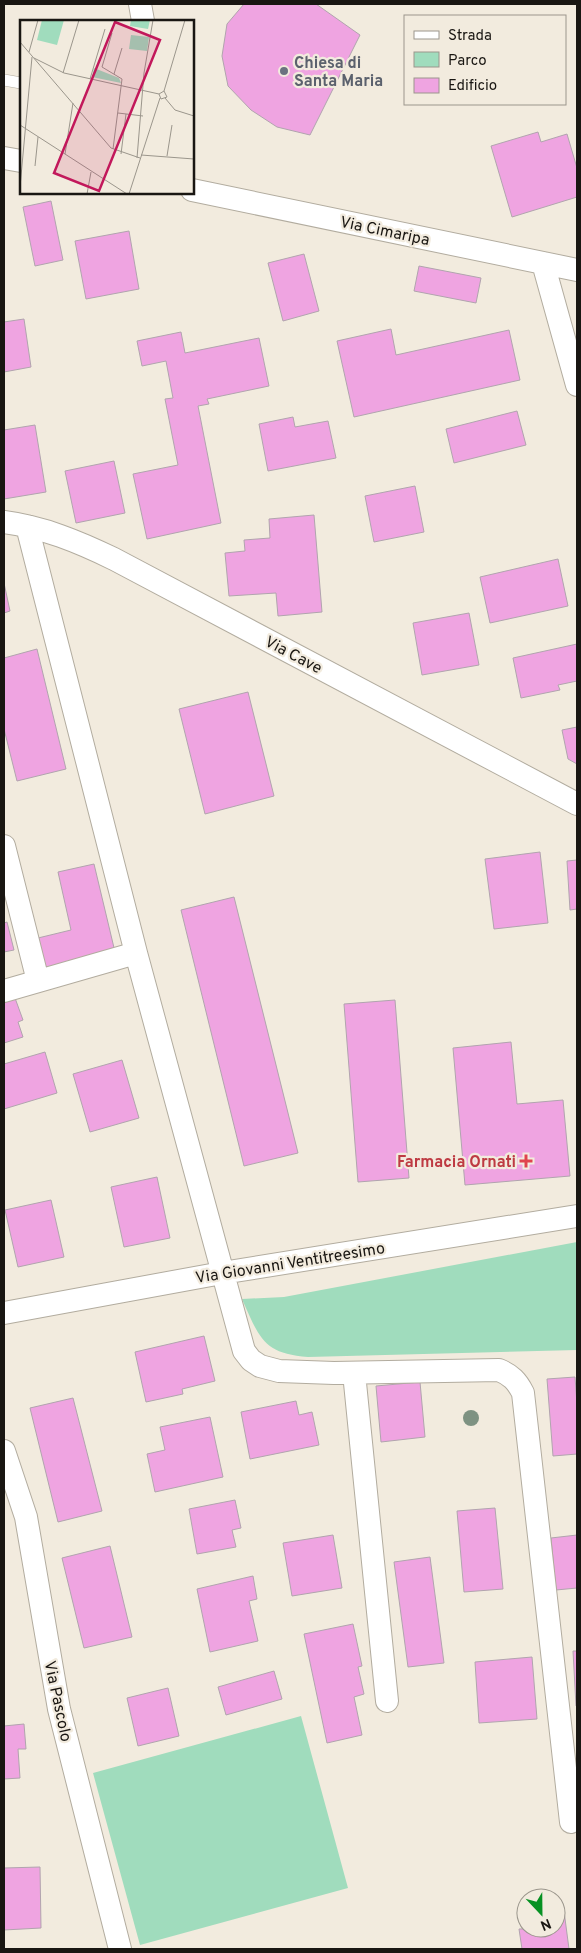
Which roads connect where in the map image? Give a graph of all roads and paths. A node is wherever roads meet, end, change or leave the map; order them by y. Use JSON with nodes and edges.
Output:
{"nodes":[{"id":1,"x":140,"y":4,"type":"edge"},
{"id":2,"x":143,"y":20,"type":"edge"},
{"id":3,"x":4,"y":80,"type":"edge"},
{"id":4,"x":20,"y":83,"type":"edge"},
{"id":5,"x":4,"y":158,"type":"edge"},
{"id":6,"x":20,"y":161,"type":"edge"},
{"id":7,"x":194,"y":190,"type":"edge"},
{"id":8,"x":543,"y":263,"type":"junction"},
{"id":9,"x":577,"y":270,"type":"edge"},
{"id":10,"x":577,"y":385,"type":"edge"},
{"id":11,"x":4,"y":522,"type":"edge"},
{"id":12,"x":27,"y":526,"type":"junction"},
{"id":13,"x":577,"y":804,"type":"edge"},
{"id":14,"x":4,"y":846,"type":"edge"},
{"id":15,"x":136,"y":953,"type":"junction"},
{"id":16,"x":38,"y":981,"type":"junction"},
{"id":17,"x":4,"y":991,"type":"edge"},
{"id":18,"x":577,"y":1216,"type":"edge"},
{"id":19,"x":222,"y":1273,"type":"junction"},
{"id":20,"x":4,"y":1312,"type":"edge"},
{"id":21,"x":354,"y":1373,"type":"junction"},
{"id":22,"x":4,"y":1452,"type":"edge"},
{"id":23,"x":388,"y":1701,"type":"dead end"},
{"id":24,"x":572,"y":1822,"type":"dead end"},
{"id":25,"x":120,"y":1949,"type":"edge"}],
"edges":[{"from":1,"to":2,"type":"street"},
{"from":3,"to":4,"type":"lane"},
{"from":5,"to":6,"type":"street"},
{"from":7,"to":8,"type":"street","name":"Via Cimaripa"},
{"from":8,"to":9,"type":"street","name":"Via Cimaripa"},
{"from":8,"to":10,"type":"street"},
{"from":11,"to":12,"type":"street","name":"Via Cave"},
{"from":12,"to":13,"type":"street","name":"Via Cave"},
{"from":12,"to":15,"type":"street"},
{"from":14,"to":16,"type":"street"},
{"from":15,"to":16,"type":"street"},
{"from":15,"to":19,"type":"street"},
{"from":16,"to":17,"type":"street"},
{"from":18,"to":19,"type":"street","name":"Via Giovanni Ventitreesimo"},
{"from":19,"to":20,"type":"street","name":"Via Giovanni Ventitreesimo"},
{"from":19,"to":21,"type":"street"},
{"from":21,"to":23,"type":"street"},
{"from":21,"to":24,"type":"street"},
{"from":22,"to":25,"type":"street","name":"Via Pascolo"}]}
